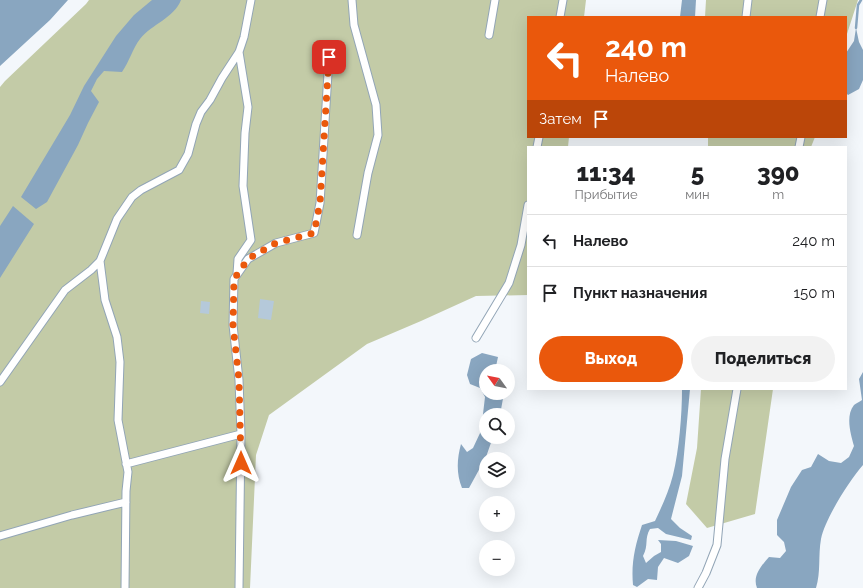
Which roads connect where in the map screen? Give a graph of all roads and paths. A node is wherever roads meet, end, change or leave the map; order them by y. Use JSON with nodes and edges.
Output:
{"nodes":[{"id":1,"x":251,"y":0,"type":"edge"},
{"id":2,"x":352,"y":0,"type":"edge"},
{"id":3,"x":495,"y":0,"type":"edge"},
{"id":4,"x":563,"y":0,"type":"edge"},
{"id":5,"x":748,"y":0,"type":"edge"},
{"id":6,"x":823,"y":0,"type":"edge"},
{"id":7,"x":560,"y":16,"type":"edge"},
{"id":8,"x":746,"y":16,"type":"edge"},
{"id":9,"x":820,"y":16,"type":"edge"},
{"id":10,"x":489,"y":35,"type":"dead end"},
{"id":11,"x":239,"y":52,"type":"junction"},
{"id":12,"x":329,"y":57,"type":"dead end"},
{"id":13,"x":527,"y":212,"type":"edge"},
{"id":14,"x":357,"y":235,"type":"dead end"},
{"id":15,"x":100,"y":261,"type":"junction"},
{"id":16,"x":237,"y":274,"type":"junction"},
{"id":17,"x":476,"y":338,"type":"dead end"},
{"id":18,"x":0,"y":382,"type":"edge"},
{"id":19,"x":737,"y":390,"type":"edge"},
{"id":20,"x":241,"y":434,"type":"junction"},
{"id":21,"x":126,"y":464,"type":"junction"},
{"id":22,"x":126,"y":502,"type":"junction"},
{"id":23,"x":0,"y":536,"type":"edge"},
{"id":24,"x":125,"y":588,"type":"edge"},
{"id":25,"x":239,"y":588,"type":"edge"},
{"id":26,"x":698,"y":588,"type":"edge"}],
"edges":[{"from":1,"to":11,"type":"street"},
{"from":2,"to":14,"type":"street"},
{"from":3,"to":10,"type":"street"},
{"from":4,"to":7,"type":"street"},
{"from":5,"to":8,"type":"street"},
{"from":6,"to":9,"type":"street"},
{"from":11,"to":15,"type":"street"},
{"from":11,"to":16,"type":"street"},
{"from":12,"to":16,"type":"street"},
{"from":13,"to":17,"type":"street"},
{"from":15,"to":18,"type":"street"},
{"from":15,"to":21,"type":"street"},
{"from":16,"to":20,"type":"street"},
{"from":19,"to":26,"type":"street"},
{"from":20,"to":21,"type":"street"},
{"from":20,"to":25,"type":"street"},
{"from":21,"to":22,"type":"street"},
{"from":22,"to":23,"type":"street"},
{"from":22,"to":24,"type":"street"}]}
